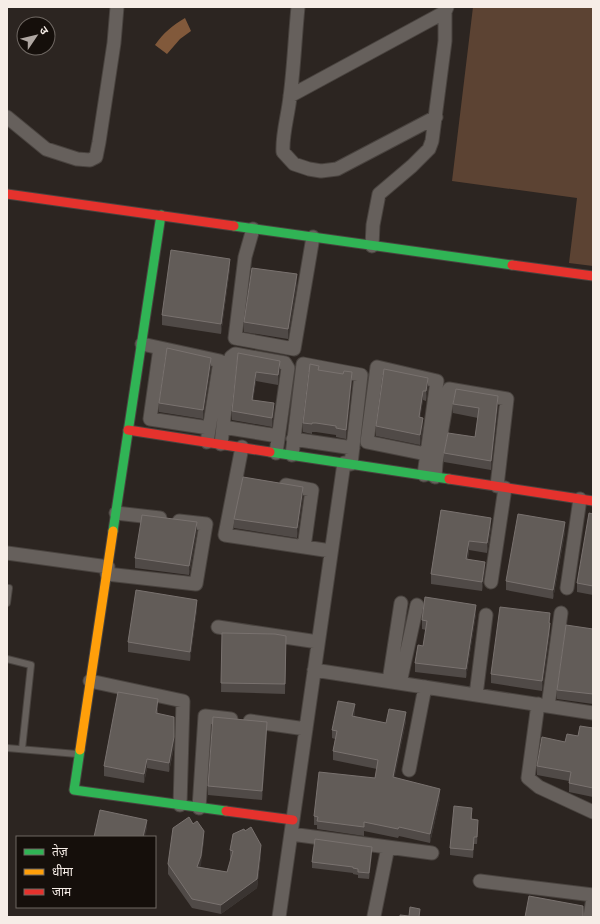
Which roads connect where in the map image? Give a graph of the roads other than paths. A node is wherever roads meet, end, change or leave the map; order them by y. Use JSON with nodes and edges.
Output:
{"nodes":[{"id":1,"x":117,"y":7,"type":"edge"},
{"id":2,"x":298,"y":7,"type":"edge"},
{"id":3,"x":446,"y":9,"type":"edge"},
{"id":4,"x":290,"y":96,"type":"junction"},
{"id":5,"x":7,"y":116,"type":"edge"},
{"id":6,"x":436,"y":117,"type":"junction"},
{"id":7,"x":7,"y":194,"type":"edge"},
{"id":8,"x":161,"y":215,"type":"junction"},
{"id":9,"x":252,"y":228,"type":"junction"},
{"id":10,"x":312,"y":237,"type":"junction"},
{"id":11,"x":372,"y":246,"type":"junction"},
{"id":12,"x":244,"y":267,"type":"junction"},
{"id":13,"x":259,"y":269,"type":"edge"},
{"id":14,"x":290,"y":275,"type":"edge"},
{"id":15,"x":593,"y":276,"type":"edge"},
{"id":16,"x":306,"y":277,"type":"junction"},
{"id":17,"x":142,"y":344,"type":"junction"},
{"id":18,"x":160,"y":348,"type":"junction"},
{"id":19,"x":223,"y":427,"type":"junction"},
{"id":20,"x":209,"y":428,"type":"junction"},
{"id":21,"x":128,"y":430,"type":"junction"},
{"id":22,"x":278,"y":436,"type":"junction"},
{"id":23,"x":293,"y":439,"type":"junction"},
{"id":24,"x":207,"y":442,"type":"junction"},
{"id":25,"x":221,"y":444,"type":"junction"},
{"id":26,"x":242,"y":447,"type":"junction"},
{"id":27,"x":353,"y":448,"type":"junction"},
{"id":28,"x":276,"y":453,"type":"junction"},
{"id":29,"x":426,"y":454,"type":"junction"},
{"id":30,"x":292,"y":455,"type":"junction"},
{"id":31,"x":348,"y":464,"type":"junction"},
{"id":32,"x":237,"y":476,"type":"junction"},
{"id":33,"x":430,"y":476,"type":"junction"},
{"id":34,"x":252,"y":479,"type":"edge"},
{"id":35,"x":274,"y":483,"type":"edge"},
{"id":36,"x":501,"y":487,"type":"junction"},
{"id":37,"x":580,"y":499,"type":"junction"},
{"id":38,"x":593,"y":502,"type":"edge"},
{"id":39,"x":116,"y":513,"type":"junction"},
{"id":40,"x":304,"y":547,"type":"junction"},
{"id":41,"x":331,"y":551,"type":"junction"},
{"id":42,"x":7,"y":553,"type":"edge"},
{"id":43,"x":107,"y":570,"type":"junction"},
{"id":44,"x":491,"y":582,"type":"dead end"},
{"id":45,"x":7,"y":588,"type":"edge"},
{"id":46,"x":567,"y":588,"type":"dead end"},
{"id":47,"x":7,"y":603,"type":"edge"},
{"id":48,"x":401,"y":603,"type":"dead end"},
{"id":49,"x":417,"y":605,"type":"dead end"},
{"id":50,"x":561,"y":613,"type":"dead end"},
{"id":51,"x":486,"y":616,"type":"dead end"},
{"id":52,"x":218,"y":627,"type":"dead end"},
{"id":53,"x":318,"y":642,"type":"junction"},
{"id":54,"x":7,"y":659,"type":"edge"},
{"id":55,"x":314,"y":670,"type":"junction"},
{"id":56,"x":90,"y":681,"type":"junction"},
{"id":57,"x":394,"y":682,"type":"junction"},
{"id":58,"x":425,"y":687,"type":"junction"},
{"id":59,"x":476,"y":695,"type":"junction"},
{"id":60,"x":543,"y":705,"type":"junction"},
{"id":61,"x":593,"y":714,"type":"edge"},
{"id":62,"x":306,"y":729,"type":"junction"},
{"id":63,"x":7,"y":748,"type":"edge"},
{"id":64,"x":22,"y":749,"type":"junction"},
{"id":65,"x":80,"y":754,"type":"junction"},
{"id":66,"x":409,"y":770,"type":"dead end"},
{"id":67,"x":180,"y":805,"type":"junction"},
{"id":68,"x":199,"y":808,"type":"junction"},
{"id":69,"x":593,"y":812,"type":"edge"},
{"id":70,"x":293,"y":820,"type":"junction"},
{"id":71,"x":291,"y":834,"type":"junction"},
{"id":72,"x":388,"y":847,"type":"junction"},
{"id":73,"x":432,"y":853,"type":"dead end"},
{"id":74,"x":480,"y":881,"type":"dead end"},
{"id":75,"x":593,"y":899,"type":"edge"},
{"id":76,"x":374,"y":916,"type":"dead end"},
{"id":77,"x":279,"y":917,"type":"edge"},
{"id":78,"x":590,"y":917,"type":"edge"}],
"edges":[{"from":1,"to":5,"type":"street"},
{"from":2,"to":4,"type":"street"},
{"from":3,"to":4,"type":"street"},
{"from":3,"to":6,"type":"street"},
{"from":4,"to":6,"type":"street"},
{"from":6,"to":11,"type":"street"},
{"from":7,"to":8,"type":"street"},
{"from":8,"to":9,"type":"street"},
{"from":8,"to":17,"type":"street"},
{"from":9,"to":10,"type":"street"},
{"from":9,"to":12,"type":"street"},
{"from":10,"to":11,"type":"street"},
{"from":10,"to":16,"type":"street"},
{"from":11,"to":15,"type":"street"},
{"from":12,"to":13,"type":"street"},
{"from":12,"to":16,"type":"street"},
{"from":14,"to":16,"type":"street"},
{"from":17,"to":18,"type":"street"},
{"from":17,"to":21,"type":"street"},
{"from":18,"to":20,"type":"street"},
{"from":18,"to":20,"type":"street"},
{"from":19,"to":22,"type":"street"},
{"from":19,"to":22,"type":"street"},
{"from":19,"to":25,"type":"street"},
{"from":20,"to":24,"type":"street"},
{"from":21,"to":24,"type":"street"},
{"from":21,"to":39,"type":"street"},
{"from":22,"to":28,"type":"street"},
{"from":23,"to":27,"type":"street"},
{"from":23,"to":27,"type":"street"},
{"from":23,"to":30,"type":"street"},
{"from":24,"to":25,"type":"street"},
{"from":25,"to":26,"type":"street"},
{"from":26,"to":28,"type":"street"},
{"from":26,"to":32,"type":"street"},
{"from":27,"to":31,"type":"street"},
{"from":28,"to":30,"type":"street"},
{"from":29,"to":29,"type":"street"},
{"from":29,"to":33,"type":"street"},
{"from":30,"to":31,"type":"street"},
{"from":31,"to":33,"type":"street"},
{"from":31,"to":41,"type":"street"},
{"from":32,"to":34,"type":"street"},
{"from":32,"to":40,"type":"street"},
{"from":33,"to":36,"type":"street"},
{"from":33,"to":36,"type":"street"},
{"from":35,"to":40,"type":"street"},
{"from":36,"to":37,"type":"street"},
{"from":36,"to":44,"type":"street"},
{"from":37,"to":38,"type":"street"},
{"from":37,"to":46,"type":"street"},
{"from":39,"to":43,"type":"street"},
{"from":39,"to":43,"type":"street"},
{"from":40,"to":41,"type":"street"},
{"from":41,"to":53,"type":"street"},
{"from":42,"to":43,"type":"street"},
{"from":43,"to":56,"type":"street"},
{"from":45,"to":47,"type":"lane"},
{"from":48,"to":57,"type":"street"},
{"from":49,"to":57,"type":"street"},
{"from":50,"to":60,"type":"street"},
{"from":51,"to":59,"type":"street"},
{"from":52,"to":53,"type":"street"},
{"from":53,"to":55,"type":"street"},
{"from":54,"to":64,"type":"lane"},
{"from":55,"to":57,"type":"street"},
{"from":55,"to":62,"type":"street"},
{"from":56,"to":65,"type":"street"},
{"from":56,"to":67,"type":"street"},
{"from":57,"to":58,"type":"street"},
{"from":58,"to":59,"type":"street"},
{"from":58,"to":66,"type":"street"},
{"from":59,"to":60,"type":"street"},
{"from":60,"to":61,"type":"street"},
{"from":60,"to":69,"type":"street"},
{"from":62,"to":68,"type":"street"},
{"from":62,"to":70,"type":"street"},
{"from":63,"to":64,"type":"lane"},
{"from":64,"to":65,"type":"lane"},
{"from":65,"to":67,"type":"street"},
{"from":67,"to":68,"type":"street"},
{"from":68,"to":70,"type":"street"},
{"from":70,"to":71,"type":"street"},
{"from":71,"to":72,"type":"street"},
{"from":71,"to":77,"type":"street"},
{"from":72,"to":73,"type":"street"},
{"from":72,"to":76,"type":"street"},
{"from":74,"to":75,"type":"street"},
{"from":75,"to":78,"type":"street"}]}
